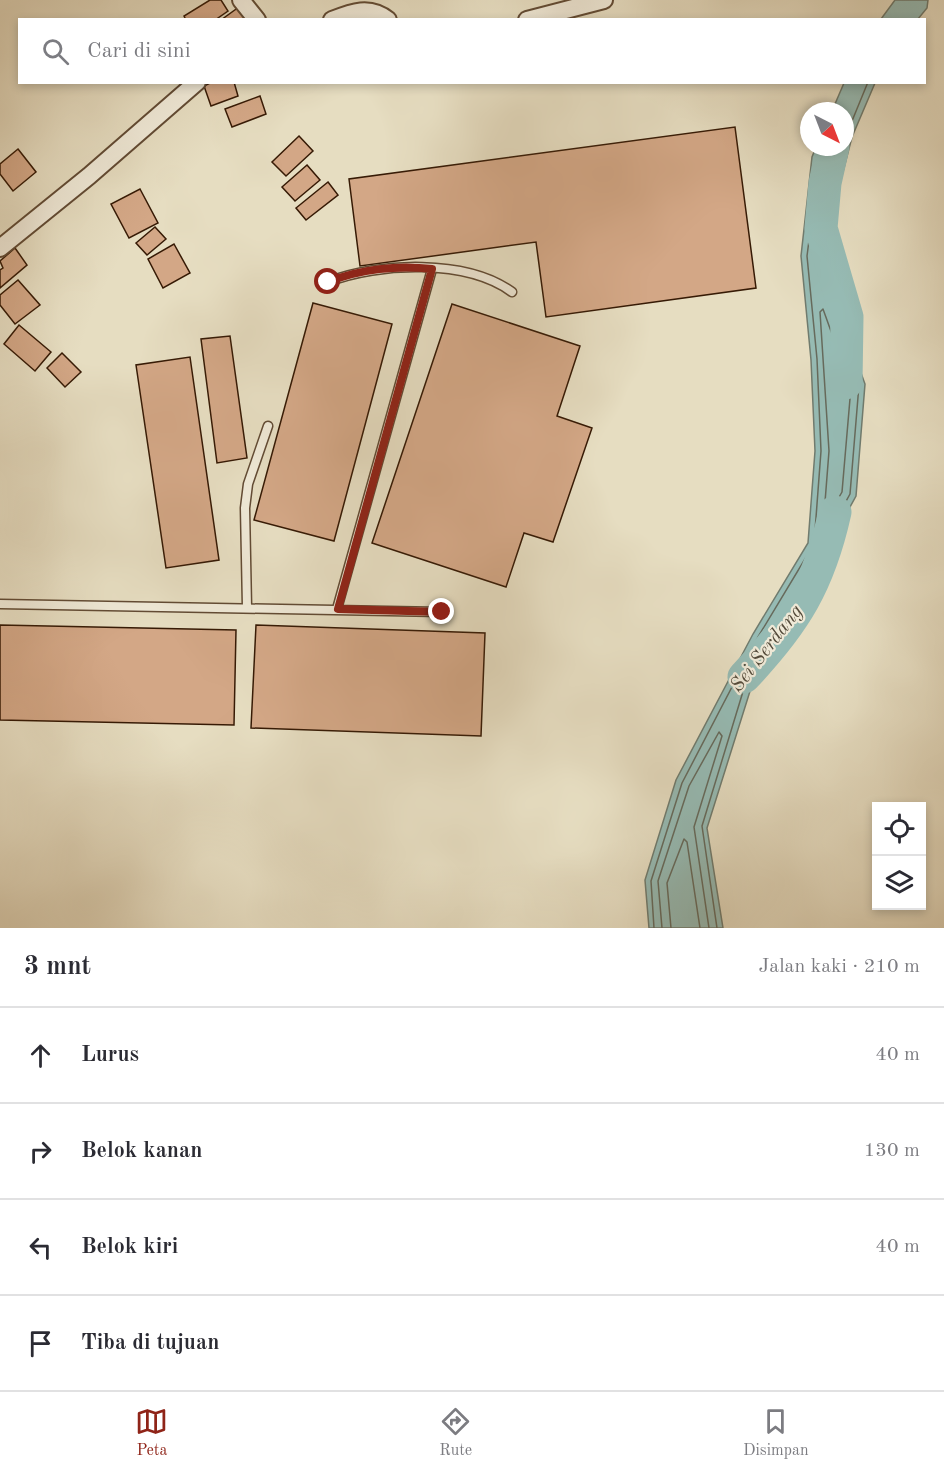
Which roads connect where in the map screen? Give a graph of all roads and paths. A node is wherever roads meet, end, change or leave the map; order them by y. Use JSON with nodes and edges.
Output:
{"nodes":[{"id":1,"x":241,"y":0,"type":"edge"},
{"id":2,"x":604,"y":0,"type":"edge"},
{"id":3,"x":255,"y":18,"type":"edge"},
{"id":4,"x":338,"y":18,"type":"edge"},
{"id":5,"x":385,"y":18,"type":"edge"},
{"id":6,"x":535,"y":18,"type":"edge"},
{"id":7,"x":195,"y":84,"type":"edge"},
{"id":8,"x":0,"y":248,"type":"edge"},
{"id":9,"x":432,"y":269,"type":"junction"},
{"id":10,"x":328,"y":282,"type":"dead end"},
{"id":11,"x":512,"y":292,"type":"dead end"},
{"id":12,"x":268,"y":426,"type":"dead end"},
{"id":13,"x":0,"y":604,"type":"edge"},
{"id":14,"x":247,"y":607,"type":"junction"},
{"id":15,"x":338,"y":609,"type":"junction"},
{"id":16,"x":442,"y":612,"type":"dead end"}],
"edges":[{"from":1,"to":3,"type":"street"},
{"from":2,"to":6,"type":"street"},
{"from":4,"to":5,"type":"street"},
{"from":7,"to":8,"type":"street"},
{"from":9,"to":10,"type":"lane"},
{"from":9,"to":11,"type":"lane"},
{"from":9,"to":15,"type":"lane"},
{"from":12,"to":14,"type":"lane"},
{"from":13,"to":14,"type":"lane"},
{"from":14,"to":15,"type":"lane"},
{"from":15,"to":16,"type":"lane"}]}
